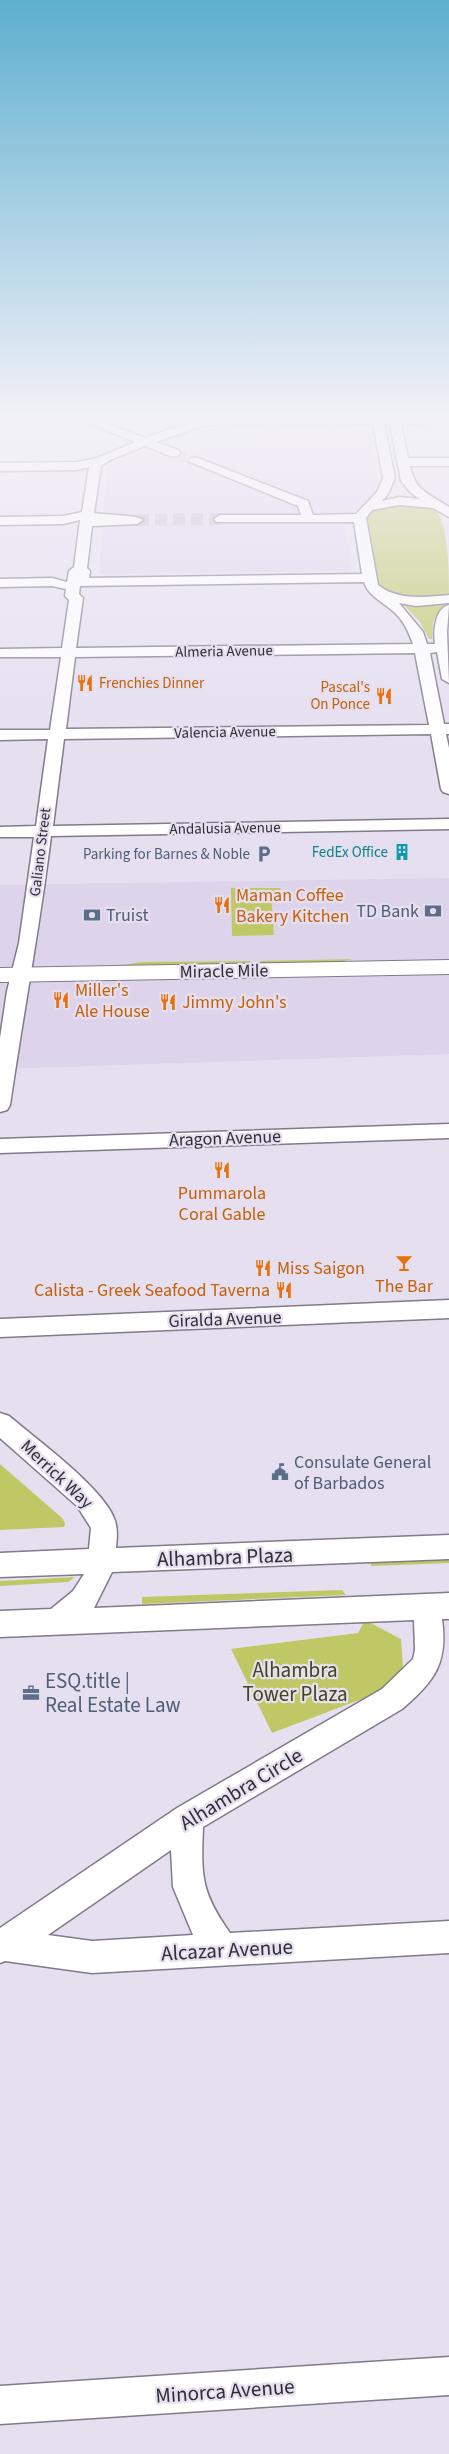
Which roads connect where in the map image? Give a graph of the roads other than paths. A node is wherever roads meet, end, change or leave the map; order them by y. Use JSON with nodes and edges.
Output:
{"nodes":[{"id":1,"x":85,"y":530,"type":"edge"},
{"id":2,"x":362,"y":530,"type":"edge"},
{"id":3,"x":369,"y":578,"type":"junction"},
{"id":4,"x":76,"y":582,"type":"junction"},
{"id":5,"x":0,"y":583,"type":"edge"},
{"id":6,"x":382,"y":595,"type":"junction"},
{"id":7,"x":449,"y":599,"type":"edge"},
{"id":8,"x":449,"y":609,"type":"edge"},
{"id":9,"x":422,"y":648,"type":"junction"},
{"id":10,"x":446,"y":648,"type":"edge"},
{"id":11,"x":0,"y":653,"type":"edge"},
{"id":12,"x":68,"y":653,"type":"junction"},
{"id":13,"x":449,"y":679,"type":"edge"},
{"id":14,"x":443,"y":729,"type":"edge"},
{"id":15,"x":57,"y":734,"type":"junction"},
{"id":16,"x":0,"y":735,"type":"edge"},
{"id":17,"x":449,"y":789,"type":"edge"},
{"id":18,"x":449,"y":824,"type":"edge"},
{"id":19,"x":0,"y":832,"type":"edge"},
{"id":20,"x":43,"y":832,"type":"junction"},
{"id":21,"x":449,"y":952,"type":"edge"},
{"id":22,"x":0,"y":960,"type":"edge"},
{"id":23,"x":449,"y":967,"type":"edge"},
{"id":24,"x":15,"y":969,"type":"edge"},
{"id":25,"x":0,"y":1105,"type":"edge"},
{"id":26,"x":449,"y":1130,"type":"edge"},
{"id":27,"x":0,"y":1146,"type":"edge"},
{"id":28,"x":449,"y":1310,"type":"edge"},
{"id":29,"x":0,"y":1328,"type":"edge"},
{"id":30,"x":0,"y":1423,"type":"edge"},
{"id":31,"x":449,"y":1547,"type":"edge"},
{"id":32,"x":102,"y":1562,"type":"junction"},
{"id":33,"x":0,"y":1565,"type":"edge"},
{"id":34,"x":438,"y":1606,"type":"edge"},
{"id":35,"x":58,"y":1622,"type":"junction"},
{"id":36,"x":0,"y":1624,"type":"edge"},
{"id":37,"x":188,"y":1818,"type":"junction"},
{"id":38,"x":449,"y":1937,"type":"edge"},
{"id":39,"x":1,"y":1946,"type":"edge"},
{"id":40,"x":222,"y":1950,"type":"junction"},
{"id":41,"x":449,"y":2376,"type":"edge"},
{"id":42,"x":0,"y":2405,"type":"edge"}],
"edges":[{"from":1,"to":4,"type":"street","name":"Galiano Street"},
{"from":2,"to":3,"type":"street"},
{"from":3,"to":4,"type":"street"},
{"from":3,"to":6,"type":"street"},
{"from":4,"to":5,"type":"street"},
{"from":4,"to":12,"type":"street","name":"Galiano Street"},
{"from":6,"to":7,"type":"street"},
{"from":6,"to":9,"type":"street"},
{"from":8,"to":10,"type":"street"},
{"from":9,"to":10,"type":"street","name":"Almeria Avenue"},
{"from":9,"to":12,"type":"street","name":"Almeria Avenue"},
{"from":9,"to":14,"type":"street"},
{"from":10,"to":13,"type":"street"},
{"from":11,"to":12,"type":"street","name":"Almeria Avenue"},
{"from":12,"to":15,"type":"street","name":"Galiano Street"},
{"from":14,"to":15,"type":"street","name":"Valencia Avenue"},
{"from":14,"to":17,"type":"street"},
{"from":15,"to":16,"type":"street","name":"Valencia Avenue"},
{"from":15,"to":20,"type":"street","name":"Galiano Street"},
{"from":18,"to":20,"type":"street","name":"Andalusia Avenue"},
{"from":19,"to":20,"type":"street","name":"Andalusia Avenue"},
{"from":20,"to":24,"type":"street","name":"Galiano Street"},
{"from":21,"to":24,"type":"main road","name":"Miracle Mile"},
{"from":22,"to":24,"type":"main road","name":"Miracle Mile"},
{"from":23,"to":24,"type":"main road","name":"Miracle Mile"},
{"from":24,"to":25,"type":"street","name":"Galiano Street"},
{"from":26,"to":27,"type":"street","name":"Aragon Avenue"},
{"from":28,"to":29,"type":"street","name":"Giralda Avenue"},
{"from":30,"to":32,"type":"street","name":"Merrick Way"},
{"from":31,"to":32,"type":"street","name":"Alhambra Plaza"},
{"from":32,"to":33,"type":"street","name":"Alhambra Plaza"},
{"from":32,"to":35,"type":"street","name":"Merrick Way"},
{"from":34,"to":35,"type":"street"},
{"from":34,"to":37,"type":"street","name":"Alhambra Circle"},
{"from":35,"to":36,"type":"street"},
{"from":37,"to":39,"type":"street","name":"Alhambra Circle"},
{"from":37,"to":40,"type":"street"},
{"from":38,"to":40,"type":"street","name":"Alcazar Avenue"},
{"from":39,"to":40,"type":"street","name":"Alcazar Avenue"},
{"from":41,"to":42,"type":"street","name":"Minorca Avenue"}]}
